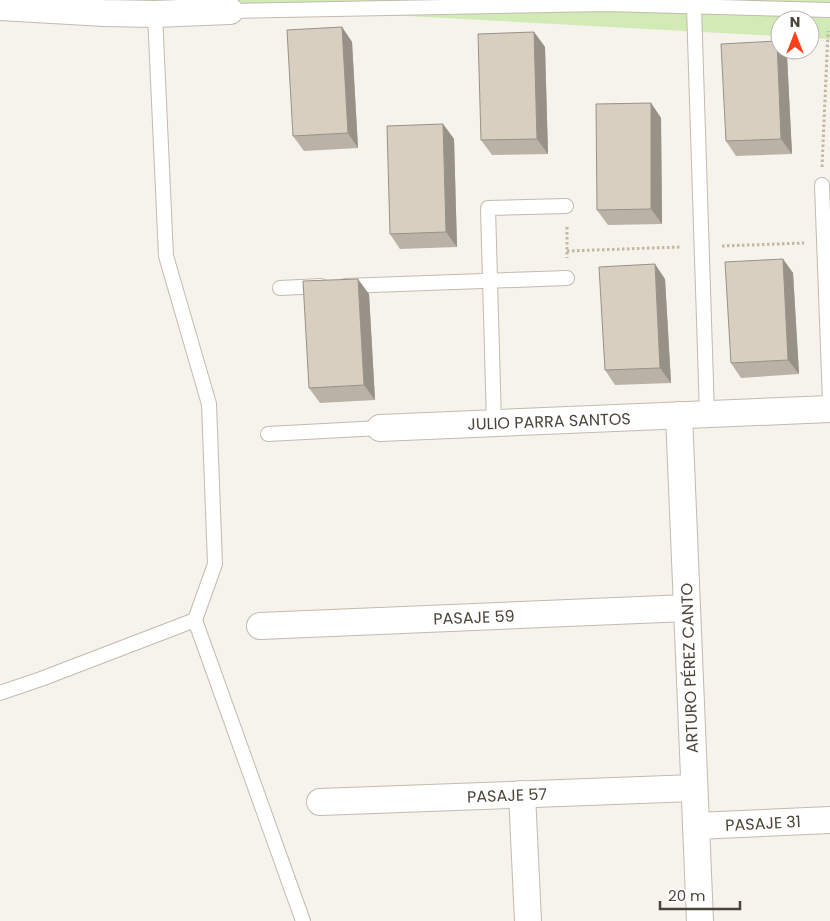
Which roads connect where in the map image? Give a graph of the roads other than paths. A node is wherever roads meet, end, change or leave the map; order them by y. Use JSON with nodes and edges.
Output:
{"nodes":[{"id":1,"x":0,"y":7,"type":"edge"},
{"id":2,"x":694,"y":7,"type":"junction"},
{"id":3,"x":829,"y":10,"type":"edge"},
{"id":4,"x":230,"y":11,"type":"joint"},
{"id":5,"x":155,"y":14,"type":"junction"},
{"id":6,"x":822,"y":185,"type":"road end"},
{"id":7,"x":566,"y":206,"type":"road end"},
{"id":8,"x":567,"y":278,"type":"road end"},
{"id":9,"x":490,"y":281,"type":"junction"},
{"id":10,"x":280,"y":288,"type":"dead end"},
{"id":11,"x":830,"y":402,"type":"edge"},
{"id":12,"x":830,"y":409,"type":"edge"},
{"id":13,"x":707,"y":414,"type":"junction"},
{"id":14,"x":679,"y":415,"type":"junction"},
{"id":15,"x":494,"y":423,"type":"junction"},
{"id":16,"x":380,"y":428,"type":"joint"},
{"id":17,"x":268,"y":434,"type":"dead end"},
{"id":18,"x":687,"y":608,"type":"junction"},
{"id":19,"x":195,"y":620,"type":"junction"},
{"id":20,"x":260,"y":626,"type":"dead end"},
{"id":21,"x":0,"y":693,"type":"edge"},
{"id":22,"x":694,"y":788,"type":"junction"},
{"id":23,"x":522,"y":794,"type":"junction"},
{"id":24,"x":320,"y":802,"type":"dead end"},
{"id":25,"x":830,"y":820,"type":"edge"},
{"id":26,"x":696,"y":826,"type":"junction"},
{"id":27,"x":303,"y":921,"type":"edge"},
{"id":28,"x":528,"y":921,"type":"edge"},
{"id":29,"x":700,"y":921,"type":"edge"}],
"edges":[{"from":1,"to":5,"type":"street"},
{"from":2,"to":3,"type":"lane"},
{"from":2,"to":4,"type":"lane"},
{"from":2,"to":13,"type":"lane"},
{"from":4,"to":5,"type":"street"},
{"from":5,"to":19,"type":"lane"},
{"from":6,"to":11,"type":"lane"},
{"from":7,"to":9,"type":"lane"},
{"from":8,"to":9,"type":"lane"},
{"from":9,"to":10,"type":"lane"},
{"from":9,"to":15,"type":"lane"},
{"from":12,"to":13,"type":"street","name":"JULIO PARRA SANTOS"},
{"from":13,"to":14,"type":"street","name":"JULIO PARRA SANTOS"},
{"from":14,"to":15,"type":"street","name":"JULIO PARRA SANTOS"},
{"from":14,"to":18,"type":"street","name":"ARTURO PÉREZ CANTO"},
{"from":15,"to":16,"type":"street","name":"JULIO PARRA SANTOS"},
{"from":16,"to":17,"type":"lane","name":"JULIO PARRA SANTOS"},
{"from":18,"to":20,"type":"street","name":"PASAJE 59"},
{"from":18,"to":22,"type":"street","name":"ARTURO PÉREZ CANTO"},
{"from":19,"to":21,"type":"lane"},
{"from":19,"to":27,"type":"lane"},
{"from":22,"to":23,"type":"street","name":"PASAJE 57"},
{"from":22,"to":26,"type":"street","name":"ARTURO PÉREZ CANTO"},
{"from":23,"to":24,"type":"street","name":"PASAJE 57"},
{"from":23,"to":28,"type":"street"},
{"from":25,"to":26,"type":"street","name":"PASAJE 31"},
{"from":26,"to":29,"type":"street","name":"ARTURO PÉREZ CANTO"}]}
